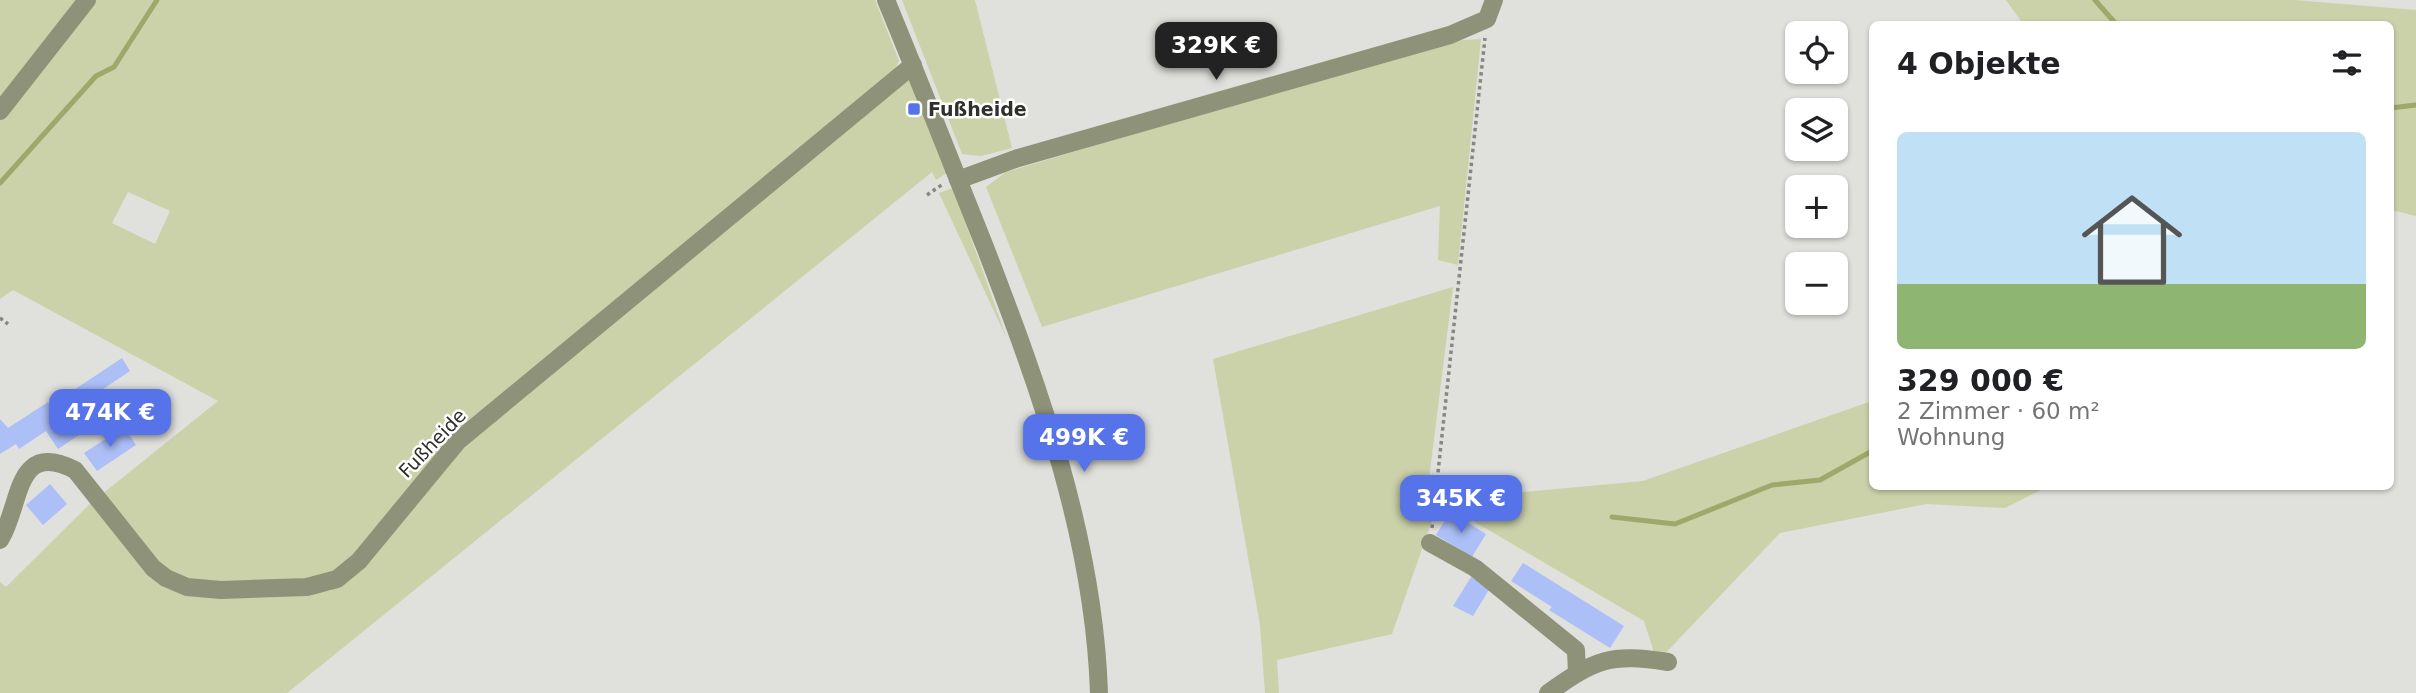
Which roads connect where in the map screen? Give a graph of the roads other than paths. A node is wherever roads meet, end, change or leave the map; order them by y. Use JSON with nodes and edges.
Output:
{"nodes":[{"id":1,"x":87,"y":0,"type":"edge"},
{"id":2,"x":886,"y":0,"type":"edge"},
{"id":3,"x":1494,"y":0,"type":"edge"},
{"id":4,"x":913,"y":65,"type":"junction"},
{"id":5,"x":0,"y":111,"type":"edge"},
{"id":6,"x":958,"y":180,"type":"junction"},
{"id":7,"x":0,"y":540,"type":"edge"},
{"id":8,"x":1430,"y":543,"type":"road end"},
{"id":9,"x":1668,"y":662,"type":"dead end"},
{"id":10,"x":1577,"y":673,"type":"junction"},
{"id":11,"x":1099,"y":693,"type":"edge"},
{"id":12,"x":1548,"y":693,"type":"edge"}],
"edges":[{"from":1,"to":5,"type":"street"},
{"from":2,"to":4,"type":"street"},
{"from":3,"to":6,"type":"street"},
{"from":4,"to":6,"type":"street"},
{"from":4,"to":7,"type":"street","name":"Fußheide"},
{"from":6,"to":11,"type":"street"},
{"from":8,"to":10,"type":"street"},
{"from":9,"to":10,"type":"street"},
{"from":10,"to":12,"type":"street"}]}
